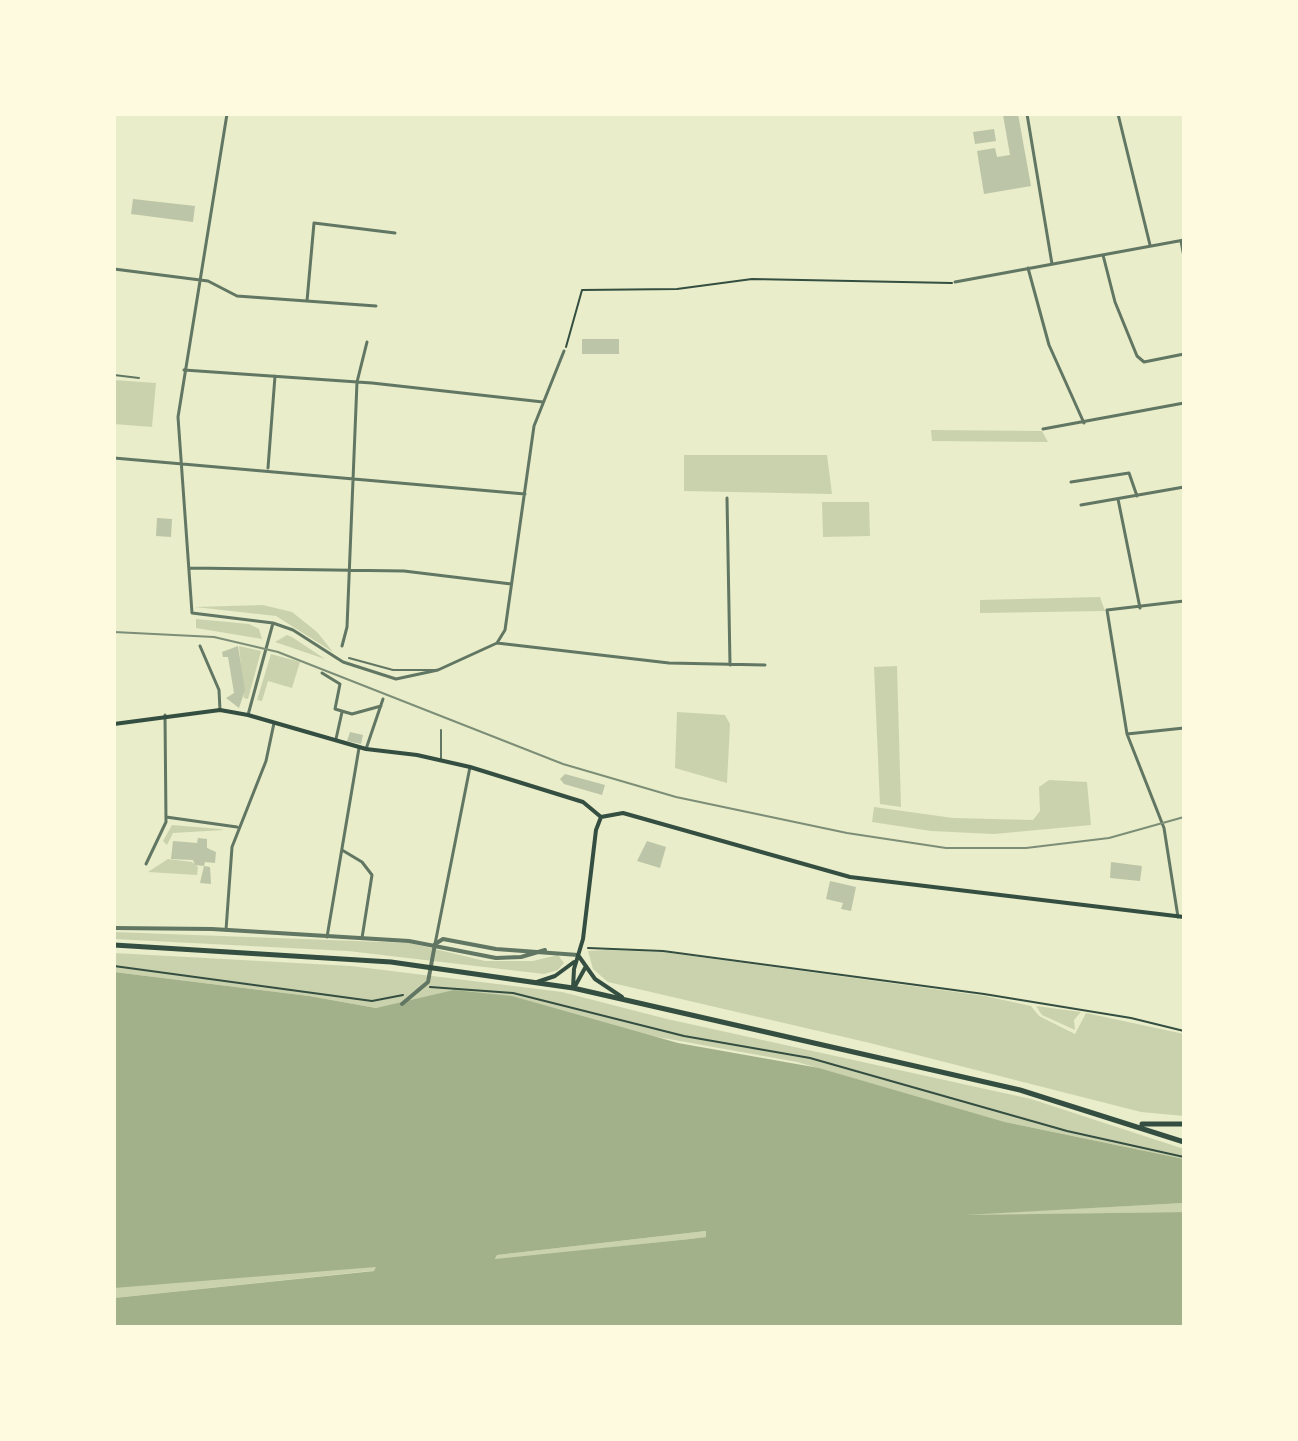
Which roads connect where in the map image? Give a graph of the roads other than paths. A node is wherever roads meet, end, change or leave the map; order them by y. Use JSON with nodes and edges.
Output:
{"nodes":[{"id":1,"x":227,"y":114,"type":"edge"},
{"id":2,"x":1027,"y":114,"type":"edge"},
{"id":3,"x":1118,"y":114,"type":"edge"},
{"id":4,"x":395,"y":233,"type":"dead end"},
{"id":5,"x":1182,"y":240,"type":"edge"},
{"id":6,"x":1150,"y":245,"type":"junction"},
{"id":7,"x":1103,"y":255,"type":"junction"},
{"id":8,"x":1184,"y":257,"type":"edge"},
{"id":9,"x":1052,"y":264,"type":"junction"},
{"id":10,"x":1028,"y":268,"type":"junction"},
{"id":11,"x":114,"y":269,"type":"edge"},
{"id":12,"x":198,"y":280,"type":"junction"},
{"id":13,"x":955,"y":282,"type":"road end"},
{"id":14,"x":307,"y":301,"type":"junction"},
{"id":15,"x":376,"y":306,"type":"dead end"},
{"id":16,"x":367,"y":342,"type":"dead end"},
{"id":17,"x":564,"y":351,"type":"road end"},
{"id":18,"x":1184,"y":354,"type":"edge"},
{"id":19,"x":183,"y":370,"type":"junction"},
{"id":20,"x":114,"y":375,"type":"edge"},
{"id":21,"x":275,"y":376,"type":"junction"},
{"id":22,"x":139,"y":378,"type":"dead end"},
{"id":23,"x":357,"y":382,"type":"junction"},
{"id":24,"x":543,"y":402,"type":"junction"},
{"id":25,"x":1183,"y":405,"type":"edge"},
{"id":26,"x":1084,"y":423,"type":"junction"},
{"id":27,"x":1043,"y":429,"type":"dead end"},
{"id":28,"x":114,"y":458,"type":"edge"},
{"id":29,"x":180,"y":462,"type":"junction"},
{"id":30,"x":268,"y":470,"type":"junction"},
{"id":31,"x":351,"y":477,"type":"junction"},
{"id":32,"x":1071,"y":482,"type":"dead end"},
{"id":33,"x":1184,"y":487,"type":"edge"},
{"id":34,"x":525,"y":494,"type":"junction"},
{"id":35,"x":1137,"y":496,"type":"junction"},
{"id":36,"x":727,"y":498,"type":"dead end"},
{"id":37,"x":1118,"y":499,"type":"junction"},
{"id":38,"x":1081,"y":505,"type":"dead end"},
{"id":39,"x":190,"y":568,"type":"junction"},
{"id":40,"x":348,"y":568,"type":"junction"},
{"id":41,"x":511,"y":584,"type":"junction"},
{"id":42,"x":1184,"y":601,"type":"edge"},
{"id":43,"x":1140,"y":608,"type":"junction"},
{"id":44,"x":273,"y":623,"type":"junction"},
{"id":45,"x":497,"y":643,"type":"junction"},
{"id":46,"x":200,"y":646,"type":"dead end"},
{"id":47,"x":342,"y":646,"type":"dead end"},
{"id":48,"x":349,"y":658,"type":"dead end"},
{"id":49,"x":730,"y":665,"type":"junction"},
{"id":50,"x":765,"y":665,"type":"dead end"},
{"id":51,"x":438,"y":670,"type":"junction"},
{"id":52,"x":322,"y":673,"type":"dead end"},
{"id":53,"x":383,"y":699,"type":"dead end"},
{"id":54,"x":381,"y":706,"type":"junction"},
{"id":55,"x":220,"y":710,"type":"junction"},
{"id":56,"x":342,"y":712,"type":"junction"},
{"id":57,"x":165,"y":715,"type":"junction"},
{"id":58,"x":248,"y":715,"type":"junction"},
{"id":59,"x":274,"y":723,"type":"junction"},
{"id":60,"x":114,"y":724,"type":"edge"},
{"id":61,"x":1184,"y":728,"type":"edge"},
{"id":62,"x":441,"y":730,"type":"dead end"},
{"id":63,"x":1127,"y":734,"type":"junction"},
{"id":64,"x":336,"y":741,"type":"junction"},
{"id":65,"x":359,"y":748,"type":"junction"},
{"id":66,"x":366,"y":749,"type":"junction"},
{"id":67,"x":441,"y":760,"type":"junction"},
{"id":68,"x":470,"y":767,"type":"junction"},
{"id":69,"x":166,"y":817,"type":"junction"},
{"id":70,"x":601,"y":817,"type":"junction"},
{"id":71,"x":238,"y":828,"type":"junction"},
{"id":72,"x":342,"y":850,"type":"junction"},
{"id":73,"x":146,"y":864,"type":"dead end"},
{"id":74,"x":1181,"y":917,"type":"edge"},
{"id":75,"x":114,"y":928,"type":"edge"},
{"id":76,"x":226,"y":930,"type":"junction"},
{"id":77,"x":327,"y":937,"type":"junction"},
{"id":78,"x":362,"y":939,"type":"junction"},
{"id":79,"x":435,"y":944,"type":"junction"},
{"id":80,"x":114,"y":945,"type":"edge"},
{"id":81,"x":545,"y":950,"type":"junction"},
{"id":82,"x":577,"y":958,"type":"junction"},
{"id":83,"x":585,"y":966,"type":"junction"},
{"id":84,"x":537,"y":982,"type":"junction"},
{"id":85,"x":573,"y":988,"type":"junction"},
{"id":86,"x":624,"y":998,"type":"junction"},
{"id":87,"x":402,"y":1004,"type":"dead end"},
{"id":88,"x":1133,"y":1124,"type":"junction"},
{"id":89,"x":1184,"y":1124,"type":"edge"},
{"id":90,"x":1184,"y":1142,"type":"edge"}],
"edges":[{"from":1,"to":12,"type":"street"},
{"from":2,"to":9,"type":"street"},
{"from":3,"to":6,"type":"street"},
{"from":4,"to":14,"type":"street"},
{"from":5,"to":6,"type":"street"},
{"from":5,"to":8,"type":"street"},
{"from":6,"to":7,"type":"street"},
{"from":7,"to":9,"type":"street"},
{"from":7,"to":18,"type":"street"},
{"from":9,"to":10,"type":"street"},
{"from":10,"to":13,"type":"street"},
{"from":10,"to":26,"type":"street"},
{"from":11,"to":12,"type":"street"},
{"from":12,"to":14,"type":"street"},
{"from":12,"to":19,"type":"street"},
{"from":14,"to":15,"type":"street"},
{"from":16,"to":23,"type":"street"},
{"from":17,"to":24,"type":"street"},
{"from":19,"to":21,"type":"street"},
{"from":19,"to":29,"type":"street"},
{"from":20,"to":22,"type":"lane"},
{"from":21,"to":23,"type":"street"},
{"from":21,"to":30,"type":"street"},
{"from":23,"to":24,"type":"street"},
{"from":23,"to":31,"type":"street"},
{"from":24,"to":34,"type":"street"},
{"from":25,"to":26,"type":"street"},
{"from":26,"to":27,"type":"street"},
{"from":28,"to":29,"type":"street"},
{"from":29,"to":30,"type":"street"},
{"from":29,"to":39,"type":"street"},
{"from":30,"to":31,"type":"street"},
{"from":31,"to":34,"type":"street"},
{"from":31,"to":40,"type":"street"},
{"from":32,"to":35,"type":"street"},
{"from":33,"to":35,"type":"street"},
{"from":34,"to":41,"type":"street"},
{"from":35,"to":37,"type":"street"},
{"from":36,"to":49,"type":"street"},
{"from":37,"to":38,"type":"street"},
{"from":37,"to":43,"type":"street"},
{"from":39,"to":40,"type":"street"},
{"from":39,"to":44,"type":"street"},
{"from":40,"to":41,"type":"street"},
{"from":40,"to":47,"type":"street"},
{"from":41,"to":45,"type":"street"},
{"from":42,"to":43,"type":"street"},
{"from":43,"to":63,"type":"street"},
{"from":44,"to":51,"type":"street"},
{"from":44,"to":58,"type":"street"},
{"from":45,"to":49,"type":"street"},
{"from":45,"to":51,"type":"street"},
{"from":46,"to":55,"type":"street"},
{"from":48,"to":51,"type":"lane"},
{"from":49,"to":50,"type":"street"},
{"from":52,"to":56,"type":"street"},
{"from":53,"to":54,"type":"street"},
{"from":54,"to":56,"type":"street"},
{"from":54,"to":66,"type":"street"},
{"from":55,"to":57,"type":"main road"},
{"from":55,"to":58,"type":"main road"},
{"from":56,"to":64,"type":"street"},
{"from":57,"to":60,"type":"main road"},
{"from":57,"to":69,"type":"street"},
{"from":58,"to":59,"type":"main road"},
{"from":59,"to":64,"type":"main road"},
{"from":59,"to":71,"type":"street"},
{"from":61,"to":63,"type":"street"},
{"from":62,"to":67,"type":"lane"},
{"from":63,"to":74,"type":"street"},
{"from":64,"to":65,"type":"main road"},
{"from":65,"to":66,"type":"main road"},
{"from":65,"to":72,"type":"street"},
{"from":66,"to":67,"type":"main road"},
{"from":67,"to":68,"type":"main road"},
{"from":68,"to":70,"type":"main road"},
{"from":68,"to":79,"type":"street"},
{"from":69,"to":71,"type":"street"},
{"from":69,"to":73,"type":"street"},
{"from":70,"to":74,"type":"main road"},
{"from":70,"to":82,"type":"main road"},
{"from":71,"to":76,"type":"street"},
{"from":72,"to":77,"type":"street"},
{"from":72,"to":78,"type":"street"},
{"from":75,"to":76,"type":"street"},
{"from":76,"to":77,"type":"street"},
{"from":77,"to":78,"type":"street"},
{"from":78,"to":79,"type":"street"},
{"from":79,"to":81,"type":"street"},
{"from":79,"to":81,"type":"street"},
{"from":79,"to":87,"type":"street"},
{"from":80,"to":84,"type":"main road"},
{"from":81,"to":82,"type":"street"},
{"from":82,"to":83,"type":"main road"},
{"from":82,"to":84,"type":"main road"},
{"from":82,"to":85,"type":"main road"},
{"from":83,"to":85,"type":"main road"},
{"from":83,"to":86,"type":"main road"},
{"from":84,"to":85,"type":"main road"},
{"from":85,"to":86,"type":"main road"},
{"from":86,"to":88,"type":"main road"},
{"from":88,"to":89,"type":"main road"},
{"from":88,"to":90,"type":"main road"}]}
